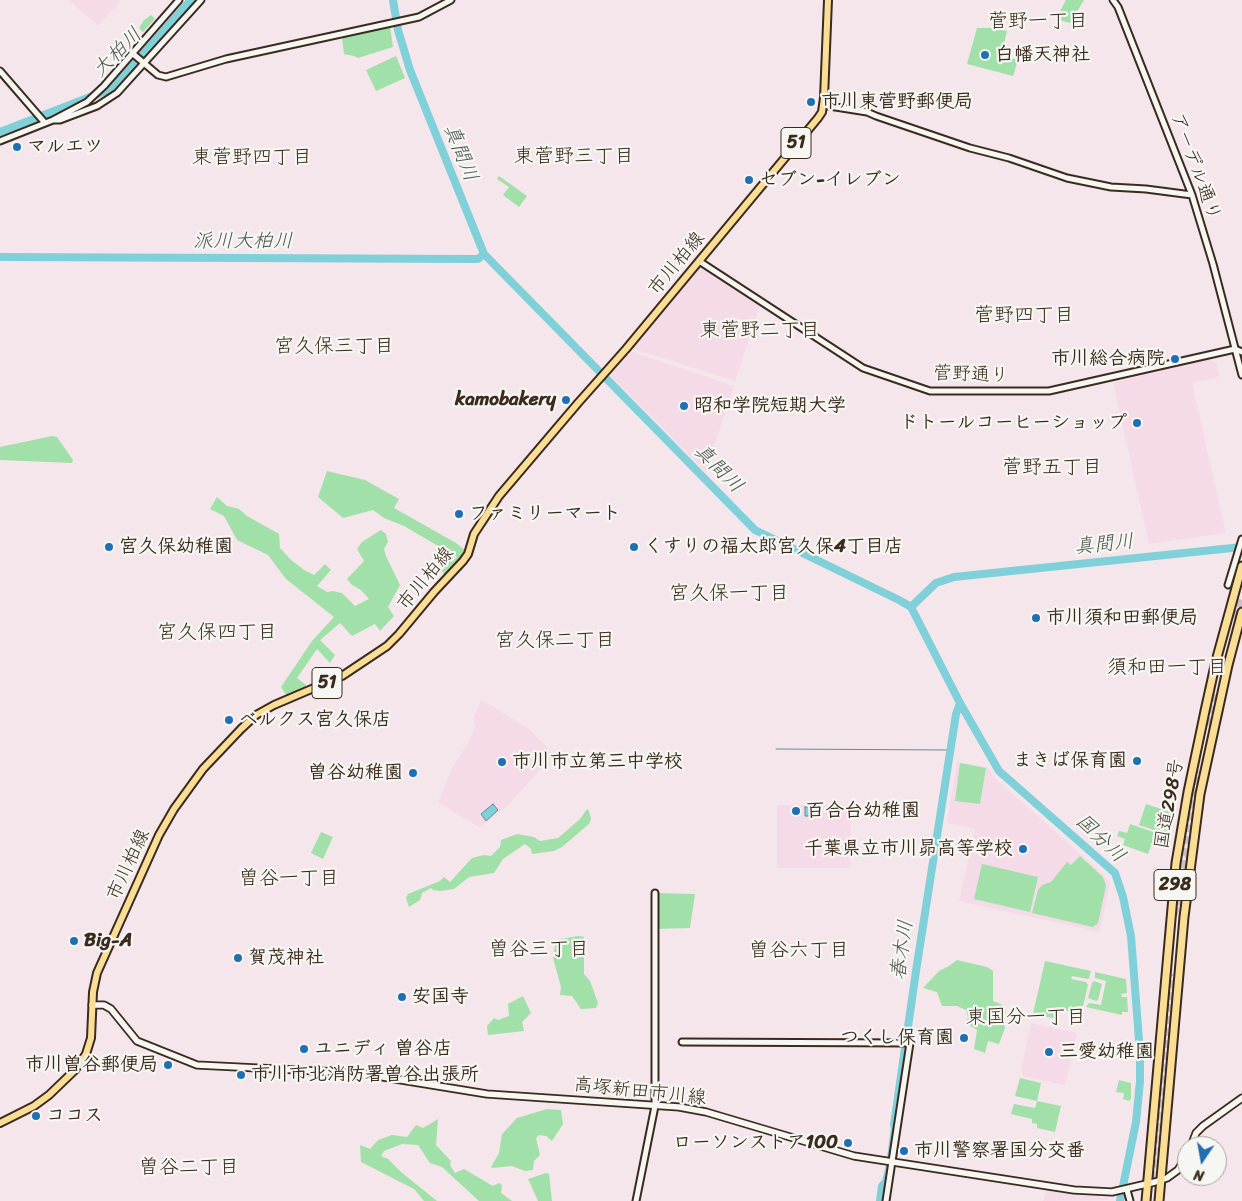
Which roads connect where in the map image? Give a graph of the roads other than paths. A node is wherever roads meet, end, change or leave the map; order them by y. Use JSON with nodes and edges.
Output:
{"nodes":[{"id":1,"x":179,"y":0,"type":"edge"},
{"id":2,"x":201,"y":0,"type":"edge"},
{"id":3,"x":451,"y":0,"type":"edge"},
{"id":4,"x":828,"y":0,"type":"edge"},
{"id":5,"x":1113,"y":0,"type":"edge"},
{"id":6,"x":133,"y":54,"type":"junction"},
{"id":7,"x":143,"y":62,"type":"junction"},
{"id":8,"x":0,"y":71,"type":"edge"},
{"id":9,"x":823,"y":105,"type":"junction"},
{"id":10,"x":53,"y":120,"type":"junction"},
{"id":11,"x":44,"y":121,"type":"junction"},
{"id":12,"x":0,"y":142,"type":"edge"},
{"id":13,"x":1192,"y":195,"type":"junction"},
{"id":14,"x":698,"y":261,"type":"junction"},
{"id":15,"x":1235,"y":350,"type":"junction"},
{"id":16,"x":1242,"y":352,"type":"edge"},
{"id":17,"x":1242,"y":375,"type":"edge"},
{"id":18,"x":1242,"y":540,"type":"edge"},
{"id":19,"x":1242,"y":566,"type":"edge"},
{"id":20,"x":1228,"y":585,"type":"dead end"},
{"id":21,"x":1242,"y":612,"type":"edge"},
{"id":22,"x":655,"y":894,"type":"dead end"},
{"id":23,"x":92,"y":1005,"type":"junction"},
{"id":24,"x":682,"y":1042,"type":"dead end"},
{"id":25,"x":1242,"y":1098,"type":"edge"},
{"id":26,"x":655,"y":1106,"type":"junction"},
{"id":27,"x":0,"y":1123,"type":"edge"},
{"id":28,"x":1195,"y":1136,"type":"edge"},
{"id":29,"x":890,"y":1163,"type":"junction"},
{"id":30,"x":1177,"y":1171,"type":"edge"},
{"id":31,"x":1161,"y":1180,"type":"junction"},
{"id":32,"x":1148,"y":1184,"type":"junction"},
{"id":33,"x":1127,"y":1190,"type":"junction"},
{"id":34,"x":636,"y":1201,"type":"edge"},
{"id":35,"x":886,"y":1201,"type":"edge"},
{"id":36,"x":1130,"y":1201,"type":"edge"},
{"id":37,"x":1146,"y":1201,"type":"edge"},
{"id":38,"x":1159,"y":1201,"type":"edge"}],
"edges":[{"from":1,"to":6,"type":"street"},
{"from":2,"to":7,"type":"street"},
{"from":3,"to":7,"type":"street"},
{"from":4,"to":9,"type":"main road","name":"市川柏線","number":"51"},
{"from":5,"to":13,"type":"street","name":"アーデル通り"},
{"from":6,"to":7,"type":"street"},
{"from":6,"to":10,"type":"street"},
{"from":7,"to":10,"type":"street"},
{"from":8,"to":11,"type":"street"},
{"from":9,"to":13,"type":"street"},
{"from":9,"to":14,"type":"main road","name":"市川柏線","number":"51"},
{"from":10,"to":11,"type":"street"},
{"from":11,"to":12,"type":"street"},
{"from":13,"to":15,"type":"street","name":"アーデル通り"},
{"from":14,"to":15,"type":"street","name":"菅野通り"},
{"from":14,"to":23,"type":"main road","name":"市川柏線","number":"51"},
{"from":15,"to":16,"type":"street","name":"菅野通り"},
{"from":15,"to":17,"type":"street","name":"アーデル通り"},
{"from":18,"to":20,"type":"street"},
{"from":19,"to":32,"type":"highway","name":"国道298号","number":"298"},
{"from":21,"to":31,"type":"highway","name":"国道298号","number":"298"},
{"from":22,"to":26,"type":"street"},
{"from":23,"to":26,"type":"main road","name":"高塚新田市川線"},
{"from":23,"to":27,"type":"main road","name":"市川柏線","number":"51"},
{"from":24,"to":29,"type":"street"},
{"from":25,"to":28,"type":"main road"},
{"from":26,"to":29,"type":"main road","name":"高塚新田市川線"},
{"from":26,"to":34,"type":"street"},
{"from":29,"to":33,"type":"main road","name":"高塚新田市川線"},
{"from":29,"to":35,"type":"street"},
{"from":30,"to":31,"type":"main road","name":"高塚新田市川線"},
{"from":31,"to":32,"type":"main road","name":"高塚新田市川線"},
{"from":31,"to":38,"type":"highway","name":"国道298号","number":"298"},
{"from":32,"to":33,"type":"main road","name":"高塚新田市川線"},
{"from":32,"to":37,"type":"highway","name":"国道298号","number":"298"},
{"from":33,"to":36,"type":"street"}]}
